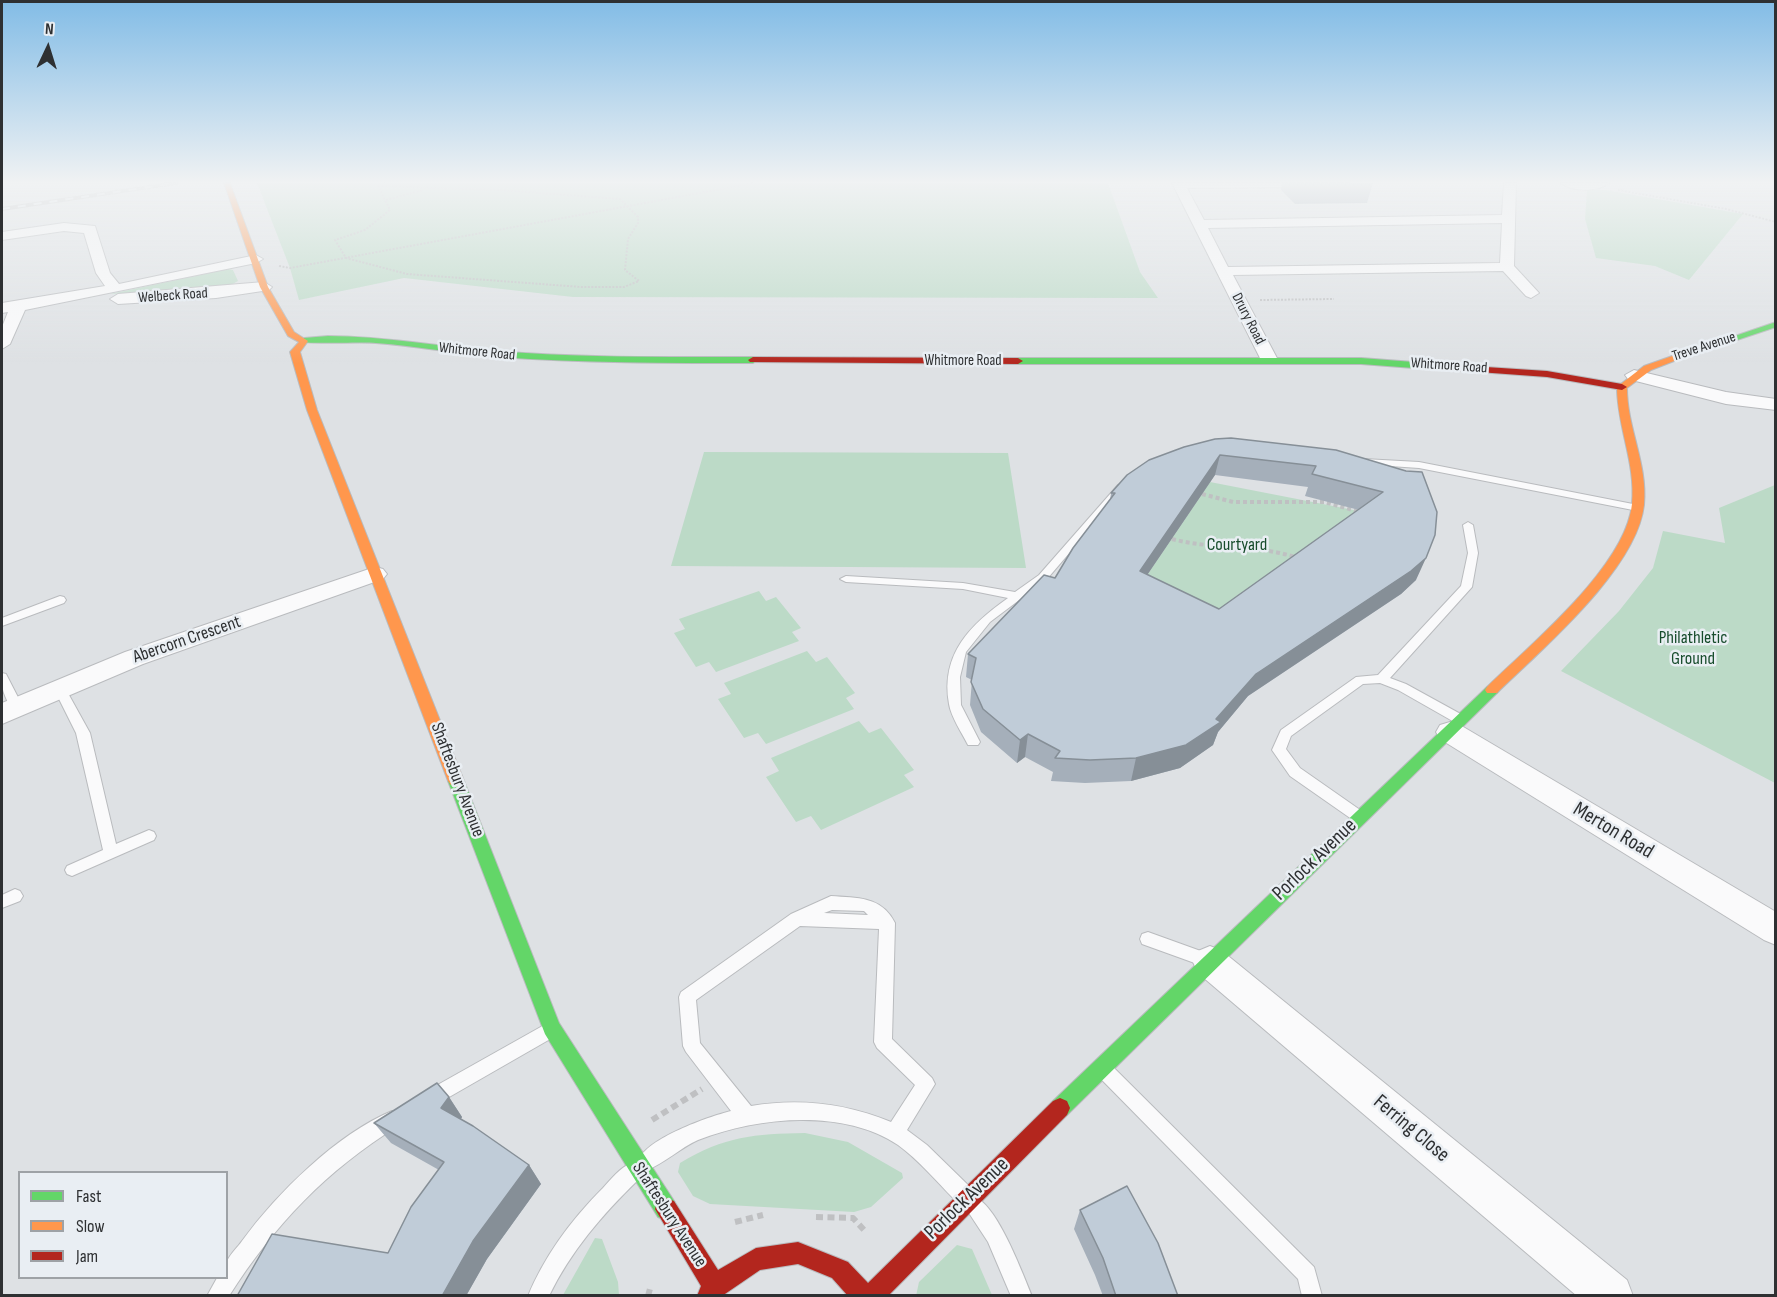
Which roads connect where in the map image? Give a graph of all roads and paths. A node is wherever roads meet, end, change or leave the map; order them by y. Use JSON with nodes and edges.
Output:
{"nodes":[{"id":1,"x":94,"y":244,"type":"edge"},
{"id":2,"x":250,"y":244,"type":"edge"},
{"id":3,"x":337,"y":244,"type":"edge"},
{"id":4,"x":425,"y":244,"type":"edge"},
{"id":5,"x":628,"y":244,"type":"edge"},
{"id":6,"x":1210,"y":244,"type":"edge"},
{"id":7,"x":1508,"y":244,"type":"edge"},
{"id":8,"x":346,"y":258,"type":"junction"},
{"id":9,"x":256,"y":259,"type":"junction"},
{"id":10,"x":272,"y":267,"type":"dead end"},
{"id":11,"x":1507,"y":267,"type":"junction"},
{"id":12,"x":1223,"y":271,"type":"junction"},
{"id":13,"x":264,"y":287,"type":"junction"},
{"id":14,"x":114,"y":288,"type":"junction"},
{"id":15,"x":1531,"y":293,"type":"dead end"},
{"id":16,"x":81,"y":298,"type":"junction"},
{"id":17,"x":1334,"y":299,"type":"dead end"},
{"id":18,"x":1238,"y":300,"type":"junction"},
{"id":19,"x":19,"y":306,"type":"junction"},
{"id":20,"x":2,"y":309,"type":"edge"},
{"id":21,"x":1776,"y":324,"type":"edge"},
{"id":22,"x":304,"y":341,"type":"junction"},
{"id":23,"x":2,"y":344,"type":"edge"},
{"id":24,"x":1269,"y":360,"type":"junction"},
{"id":25,"x":1628,"y":381,"type":"junction"},
{"id":26,"x":1776,"y":405,"type":"edge"},
{"id":27,"x":1352,"y":461,"type":"edge"},
{"id":28,"x":1135,"y":479,"type":"edge"},
{"id":29,"x":1202,"y":494,"type":"edge"},
{"id":30,"x":1638,"y":508,"type":"junction"},
{"id":31,"x":1361,"y":513,"type":"edge"},
{"id":32,"x":1468,"y":525,"type":"dead end"},
{"id":33,"x":1172,"y":539,"type":"edge"},
{"id":34,"x":1300,"y":559,"type":"edge"},
{"id":35,"x":375,"y":574,"type":"junction"},
{"id":36,"x":846,"y":579,"type":"dead end"},
{"id":37,"x":1018,"y":596,"type":"junction"},
{"id":38,"x":60,"y":600,"type":"dead end"},
{"id":39,"x":2,"y":622,"type":"edge"},
{"id":40,"x":2,"y":677,"type":"edge"},
{"id":41,"x":1381,"y":679,"type":"junction"},
{"id":42,"x":60,"y":689,"type":"junction"},
{"id":43,"x":9,"y":711,"type":"edge"},
{"id":44,"x":1456,"y":726,"type":"junction"},
{"id":45,"x":973,"y":742,"type":"dead end"},
{"id":46,"x":1359,"y":817,"type":"junction"},
{"id":47,"x":149,"y":836,"type":"dead end"},
{"id":48,"x":111,"y":852,"type":"junction"},
{"id":49,"x":72,"y":870,"type":"dead end"},
{"id":50,"x":1776,"y":930,"type":"edge"},
{"id":51,"x":1148,"y":939,"type":"dead end"},
{"id":52,"x":1210,"y":962,"type":"junction"},
{"id":53,"x":552,"y":1028,"type":"junction"},
{"id":54,"x":1101,"y":1067,"type":"junction"},
{"id":55,"x":702,"y":1089,"type":"dead end"},
{"id":56,"x":746,"y":1115,"type":"junction"},
{"id":57,"x":646,"y":1123,"type":"dead end"},
{"id":58,"x":894,"y":1132,"type":"junction"},
{"id":59,"x":638,"y":1167,"type":"junction"},
{"id":60,"x":969,"y":1199,"type":"junction"},
{"id":61,"x":228,"y":1278,"type":"edge"},
{"id":62,"x":227,"y":1279,"type":"edge"},
{"id":63,"x":651,"y":1285,"type":"dead end"},
{"id":64,"x":711,"y":1291,"type":"edge"},
{"id":65,"x":217,"y":1296,"type":"edge"},
{"id":66,"x":538,"y":1296,"type":"edge"},
{"id":67,"x":648,"y":1296,"type":"edge"},
{"id":68,"x":865,"y":1296,"type":"edge"},
{"id":69,"x":871,"y":1296,"type":"edge"},
{"id":70,"x":1022,"y":1296,"type":"edge"},
{"id":71,"x":1312,"y":1296,"type":"edge"},
{"id":72,"x":1611,"y":1296,"type":"edge"}],
"edges":[{"from":1,"to":14,"type":"street"},
{"from":2,"to":9,"type":"street"},
{"from":3,"to":8,"type":"path"},
{"from":4,"to":8,"type":"path"},
{"from":5,"to":8,"type":"path"},
{"from":6,"to":12,"type":"street","name":"Drury Road"},
{"from":7,"to":11,"type":"street"},
{"from":8,"to":10,"type":"path"},
{"from":9,"to":13,"type":"street"},
{"from":9,"to":14,"type":"street","name":"Welbeck Road"},
{"from":11,"to":12,"type":"street"},
{"from":11,"to":15,"type":"street"},
{"from":12,"to":18,"type":"street","name":"Drury Road"},
{"from":13,"to":16,"type":"street","name":"Welbeck Road"},
{"from":13,"to":22,"type":"street"},
{"from":14,"to":16,"type":"street","name":"Welbeck Road"},
{"from":16,"to":19,"type":"street","name":"Welbeck Road"},
{"from":17,"to":18,"type":"path"},
{"from":18,"to":24,"type":"street","name":"Drury Road"},
{"from":19,"to":20,"type":"street","name":"Welbeck Road"},
{"from":19,"to":23,"type":"street"},
{"from":21,"to":25,"type":"street","name":"Treve Avenue"},
{"from":22,"to":24,"type":"street","name":"Whitmore Road"},
{"from":22,"to":35,"type":"street","name":"Shaftesbury Avenue"},
{"from":24,"to":25,"type":"street","name":"Whitmore Road"},
{"from":25,"to":26,"type":"street","name":"Whitmore Road"},
{"from":25,"to":30,"type":"street","name":"Porlock Avenue"},
{"from":27,"to":30,"type":"lane"},
{"from":28,"to":37,"type":"lane"},
{"from":29,"to":31,"type":"path"},
{"from":30,"to":44,"type":"street","name":"Porlock Avenue"},
{"from":32,"to":41,"type":"lane"},
{"from":33,"to":34,"type":"path"},
{"from":35,"to":42,"type":"street","name":"Abercorn Crescent"},
{"from":35,"to":53,"type":"street","name":"Shaftesbury Avenue"},
{"from":36,"to":37,"type":"lane"},
{"from":37,"to":45,"type":"lane"},
{"from":38,"to":39,"type":"lane"},
{"from":40,"to":43,"type":"lane"},
{"from":41,"to":44,"type":"lane"},
{"from":41,"to":46,"type":"lane"},
{"from":42,"to":43,"type":"street","name":"Abercorn Crescent"},
{"from":42,"to":48,"type":"lane"},
{"from":44,"to":46,"type":"street","name":"Porlock Avenue"},
{"from":44,"to":50,"type":"street","name":"Merton Road"},
{"from":46,"to":52,"type":"street","name":"Porlock Avenue"},
{"from":47,"to":48,"type":"lane"},
{"from":48,"to":49,"type":"lane"},
{"from":51,"to":52,"type":"lane"},
{"from":52,"to":54,"type":"street","name":"Porlock Avenue"},
{"from":52,"to":72,"type":"street","name":"Ferring Close"},
{"from":53,"to":59,"type":"street","name":"Shaftesbury Avenue"},
{"from":53,"to":61,"type":"lane"},
{"from":54,"to":60,"type":"street","name":"Porlock Avenue"},
{"from":54,"to":71,"type":"lane"},
{"from":55,"to":57,"type":"path"},
{"from":56,"to":58,"type":"lane"},
{"from":56,"to":58,"type":"lane"},
{"from":56,"to":59,"type":"lane"},
{"from":58,"to":60,"type":"lane"},
{"from":59,"to":64,"type":"street","name":"Shaftesbury Avenue"},
{"from":59,"to":66,"type":"lane"},
{"from":60,"to":69,"type":"street","name":"Porlock Avenue"},
{"from":60,"to":70,"type":"lane"},
{"from":62,"to":65,"type":"lane"},
{"from":63,"to":67,"type":"path"},
{"from":64,"to":68,"type":"street"}]}
